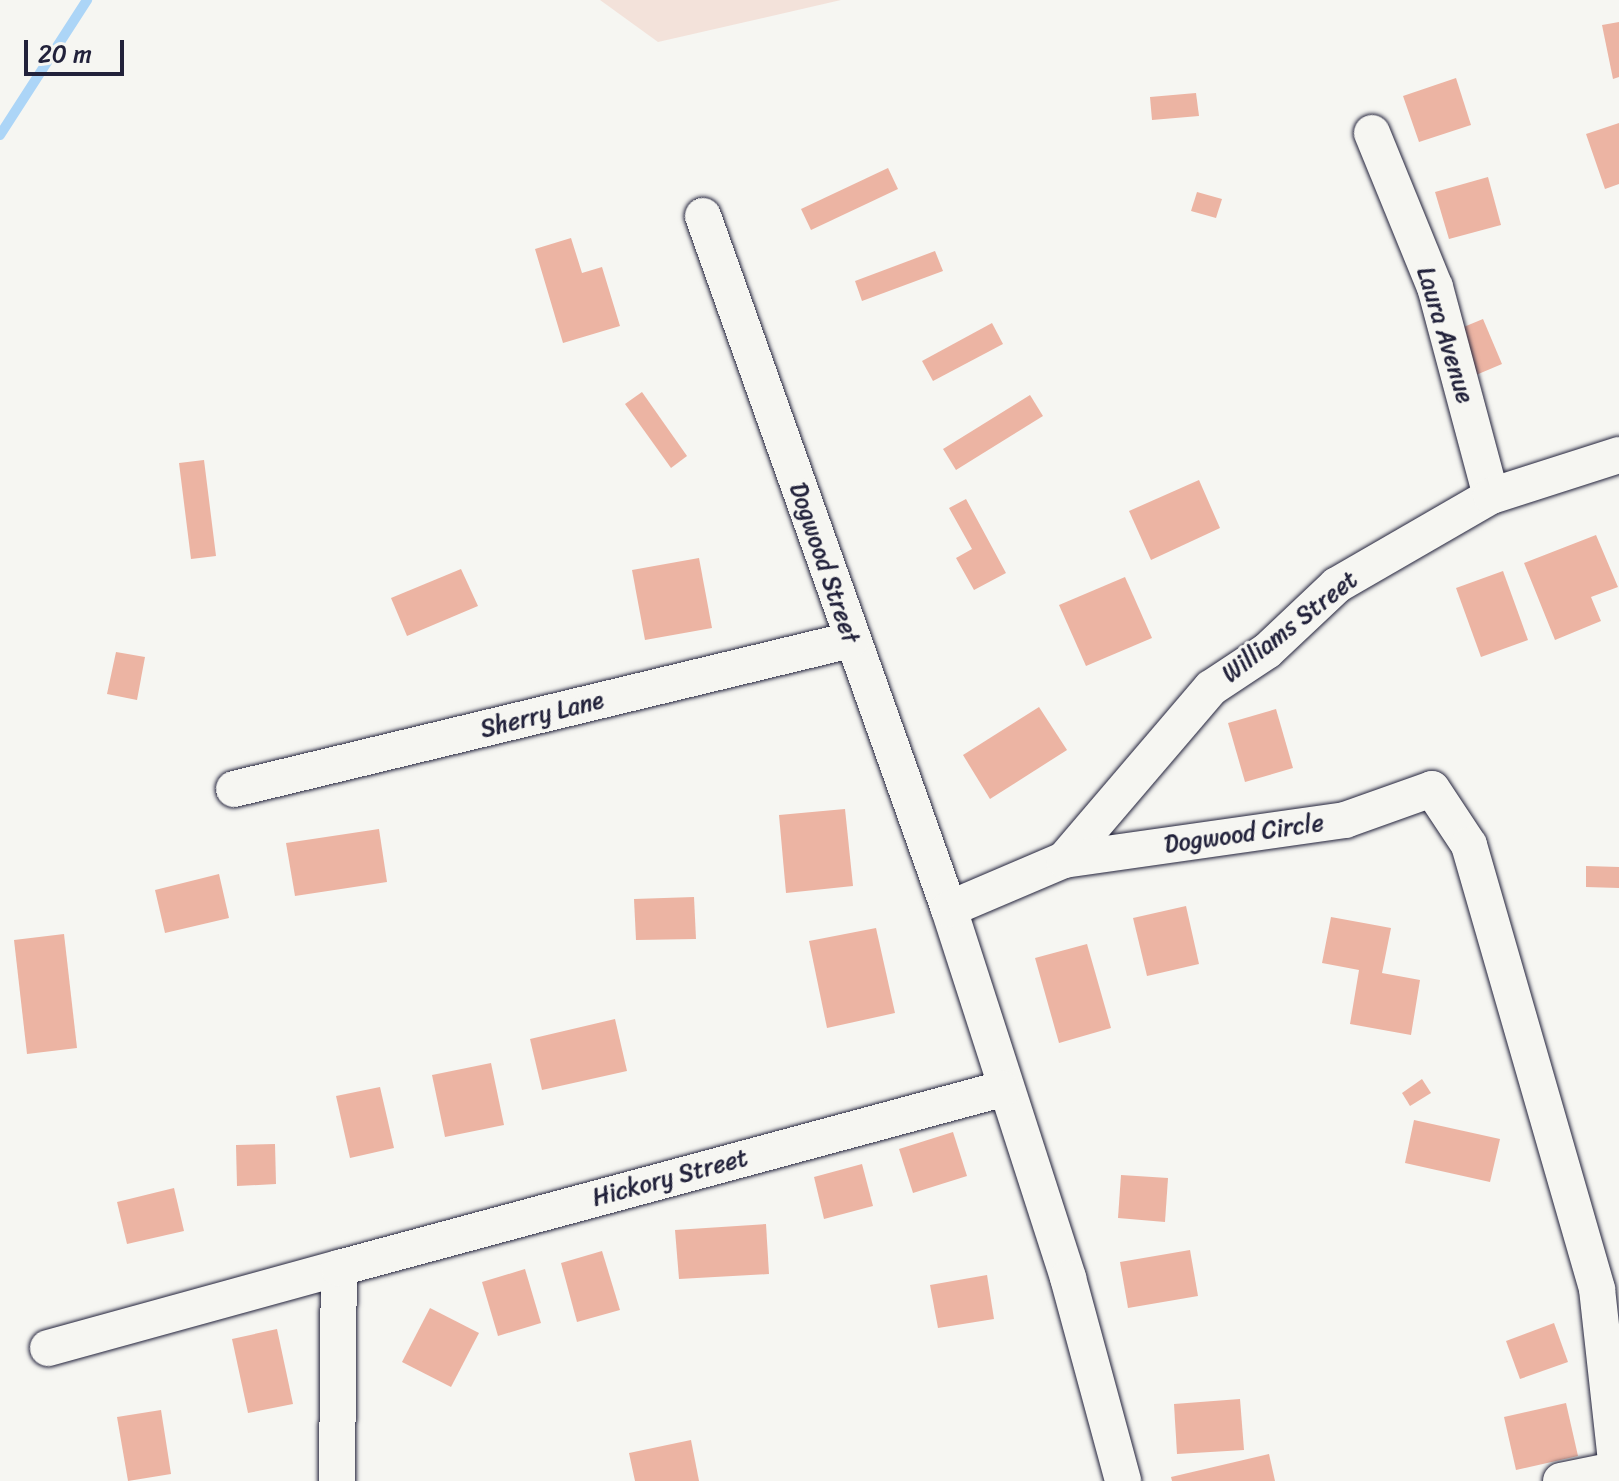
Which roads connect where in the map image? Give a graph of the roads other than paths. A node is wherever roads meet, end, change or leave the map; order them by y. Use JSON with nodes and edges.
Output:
{"nodes":[{"id":1,"x":1372,"y":133,"type":"dead end"},
{"id":2,"x":703,"y":216,"type":"dead end"},
{"id":3,"x":1619,"y":455,"type":"edge"},
{"id":4,"x":1491,"y":496,"type":"junction"},
{"id":5,"x":851,"y":640,"type":"junction"},
{"id":6,"x":234,"y":789,"type":"dead end"},
{"id":7,"x":1064,"y":860,"type":"junction"},
{"id":8,"x":949,"y":909,"type":"junction"},
{"id":9,"x":1002,"y":1089,"type":"junction"},
{"id":10,"x":339,"y":1268,"type":"junction"},
{"id":11,"x":48,"y":1348,"type":"dead end"},
{"id":12,"x":1618,"y":1469,"type":"edge"},
{"id":13,"x":337,"y":1481,"type":"edge"},
{"id":14,"x":1123,"y":1481,"type":"edge"},
{"id":15,"x":1561,"y":1481,"type":"edge"}],
"edges":[{"from":1,"to":4,"type":"street","name":"Laura Avenue"},
{"from":2,"to":5,"type":"street","name":"Dogwood Street"},
{"from":3,"to":4,"type":"street","name":"Williams Street"},
{"from":4,"to":7,"type":"street","name":"Williams Street"},
{"from":5,"to":6,"type":"street","name":"Sherry Lane"},
{"from":5,"to":8,"type":"street","name":"Dogwood Street"},
{"from":7,"to":8,"type":"street","name":"Dogwood Circle"},
{"from":7,"to":12,"type":"street","name":"Dogwood Circle"},
{"from":8,"to":9,"type":"street"},
{"from":9,"to":10,"type":"street","name":"Hickory Street"},
{"from":9,"to":14,"type":"street"},
{"from":10,"to":11,"type":"street","name":"Hickory Street"},
{"from":10,"to":13,"type":"street"},
{"from":12,"to":15,"type":"street"}]}
